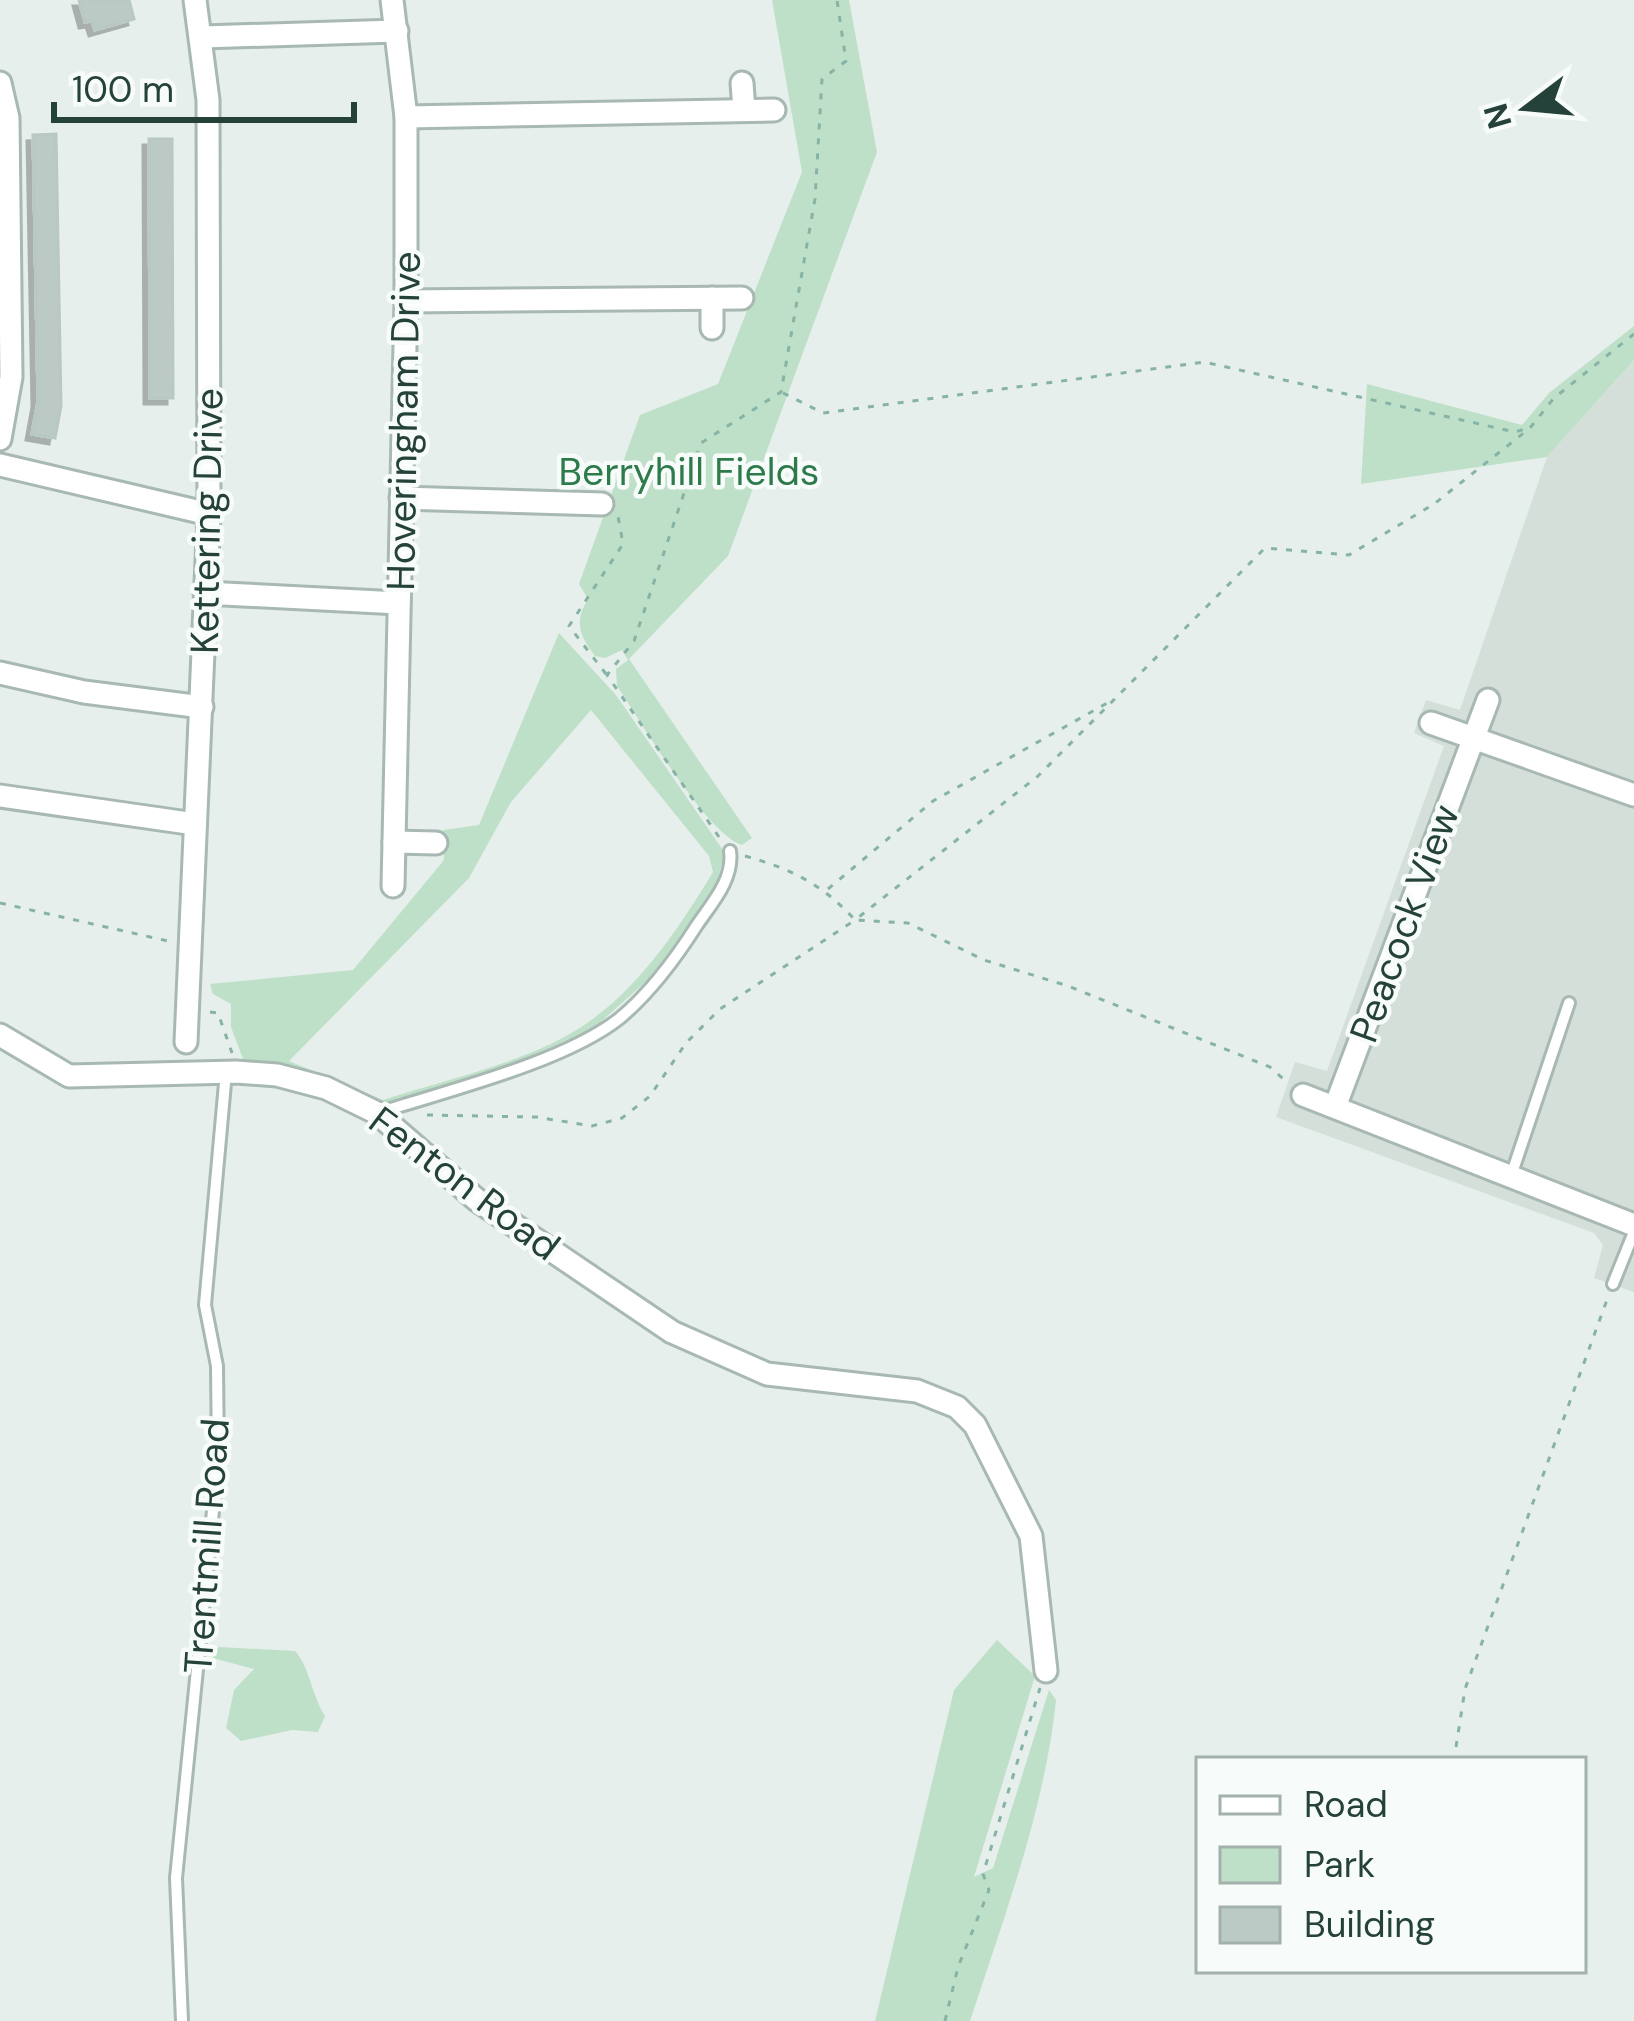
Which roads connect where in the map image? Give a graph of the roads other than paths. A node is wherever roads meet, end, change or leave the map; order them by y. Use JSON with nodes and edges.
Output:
{"nodes":[{"id":1,"x":195,"y":0,"type":"edge"},
{"id":2,"x":392,"y":0,"type":"edge"},
{"id":3,"x":398,"y":31,"type":"junction"},
{"id":4,"x":202,"y":37,"type":"junction"},
{"id":5,"x":0,"y":83,"type":"edge"},
{"id":6,"x":742,"y":83,"type":"dead end"},
{"id":7,"x":744,"y":110,"type":"junction"},
{"id":8,"x":774,"y":110,"type":"dead end"},
{"id":9,"x":406,"y":117,"type":"junction"},
{"id":10,"x":712,"y":298,"type":"junction"},
{"id":11,"x":742,"y":298,"type":"dead end"},
{"id":12,"x":406,"y":301,"type":"junction"},
{"id":13,"x":712,"y":328,"type":"dead end"},
{"id":14,"x":0,"y":440,"type":"edge"},
{"id":15,"x":0,"y":465,"type":"edge"},
{"id":16,"x":401,"y":498,"type":"junction"},
{"id":17,"x":602,"y":504,"type":"road end"},
{"id":18,"x":209,"y":514,"type":"junction"},
{"id":19,"x":205,"y":593,"type":"junction"},
{"id":20,"x":399,"y":603,"type":"junction"},
{"id":21,"x":0,"y":673,"type":"edge"},
{"id":22,"x":1488,"y":700,"type":"dead end"},
{"id":23,"x":202,"y":707,"type":"junction"},
{"id":24,"x":1431,"y":723,"type":"dead end"},
{"id":25,"x":1473,"y":738,"type":"junction"},
{"id":26,"x":1634,"y":795,"type":"edge"},
{"id":27,"x":0,"y":796,"type":"edge"},
{"id":28,"x":195,"y":824,"type":"junction"},
{"id":29,"x":394,"y":842,"type":"junction"},
{"id":30,"x":436,"y":843,"type":"dead end"},
{"id":31,"x":730,"y":851,"type":"road end"},
{"id":32,"x":393,"y":886,"type":"dead end"},
{"id":33,"x":1569,"y":1003,"type":"dead end"},
{"id":34,"x":0,"y":1035,"type":"edge"},
{"id":35,"x":186,"y":1042,"type":"dead end"},
{"id":36,"x":231,"y":1072,"type":"junction"},
{"id":37,"x":1303,"y":1095,"type":"road end"},
{"id":38,"x":1335,"y":1107,"type":"junction"},
{"id":39,"x":377,"y":1113,"type":"junction"},
{"id":40,"x":1511,"y":1175,"type":"junction"},
{"id":41,"x":1634,"y":1228,"type":"edge"},
{"id":42,"x":1613,"y":1284,"type":"road end"},
{"id":43,"x":1046,"y":1671,"type":"road end"},
{"id":44,"x":182,"y":2021,"type":"edge"}],
"edges":[{"from":1,"to":4,"type":"street","name":"Kettering Drive"},
{"from":2,"to":3,"type":"street","name":"Hoveringham Drive"},
{"from":3,"to":4,"type":"street"},
{"from":3,"to":9,"type":"street","name":"Hoveringham Drive"},
{"from":4,"to":18,"type":"street","name":"Kettering Drive"},
{"from":5,"to":14,"type":"street"},
{"from":6,"to":7,"type":"street"},
{"from":7,"to":8,"type":"street"},
{"from":7,"to":9,"type":"street"},
{"from":9,"to":12,"type":"street","name":"Hoveringham Drive"},
{"from":10,"to":11,"type":"street"},
{"from":10,"to":12,"type":"street"},
{"from":10,"to":13,"type":"street"},
{"from":12,"to":16,"type":"street","name":"Hoveringham Drive"},
{"from":15,"to":18,"type":"street"},
{"from":16,"to":17,"type":"street"},
{"from":16,"to":20,"type":"street","name":"Hoveringham Drive"},
{"from":18,"to":19,"type":"street","name":"Kettering Drive"},
{"from":19,"to":20,"type":"street"},
{"from":19,"to":23,"type":"street","name":"Kettering Drive"},
{"from":20,"to":29,"type":"street","name":"Hoveringham Drive"},
{"from":21,"to":23,"type":"street"},
{"from":22,"to":25,"type":"street","name":"Peacock View"},
{"from":23,"to":28,"type":"street","name":"Kettering Drive"},
{"from":24,"to":25,"type":"street"},
{"from":25,"to":26,"type":"street"},
{"from":25,"to":38,"type":"street","name":"Peacock View"},
{"from":27,"to":28,"type":"street"},
{"from":28,"to":35,"type":"street","name":"Kettering Drive"},
{"from":29,"to":30,"type":"street"},
{"from":29,"to":32,"type":"street","name":"Hoveringham Drive"},
{"from":31,"to":39,"type":"lane"},
{"from":33,"to":40,"type":"lane"},
{"from":34,"to":36,"type":"street","name":"Fenton Road"},
{"from":36,"to":39,"type":"street","name":"Fenton Road"},
{"from":36,"to":44,"type":"lane","name":"Trentmill Road"},
{"from":37,"to":38,"type":"street"},
{"from":38,"to":40,"type":"street"},
{"from":39,"to":43,"type":"street","name":"Fenton Road"},
{"from":40,"to":41,"type":"street"},
{"from":41,"to":42,"type":"lane"}]}
